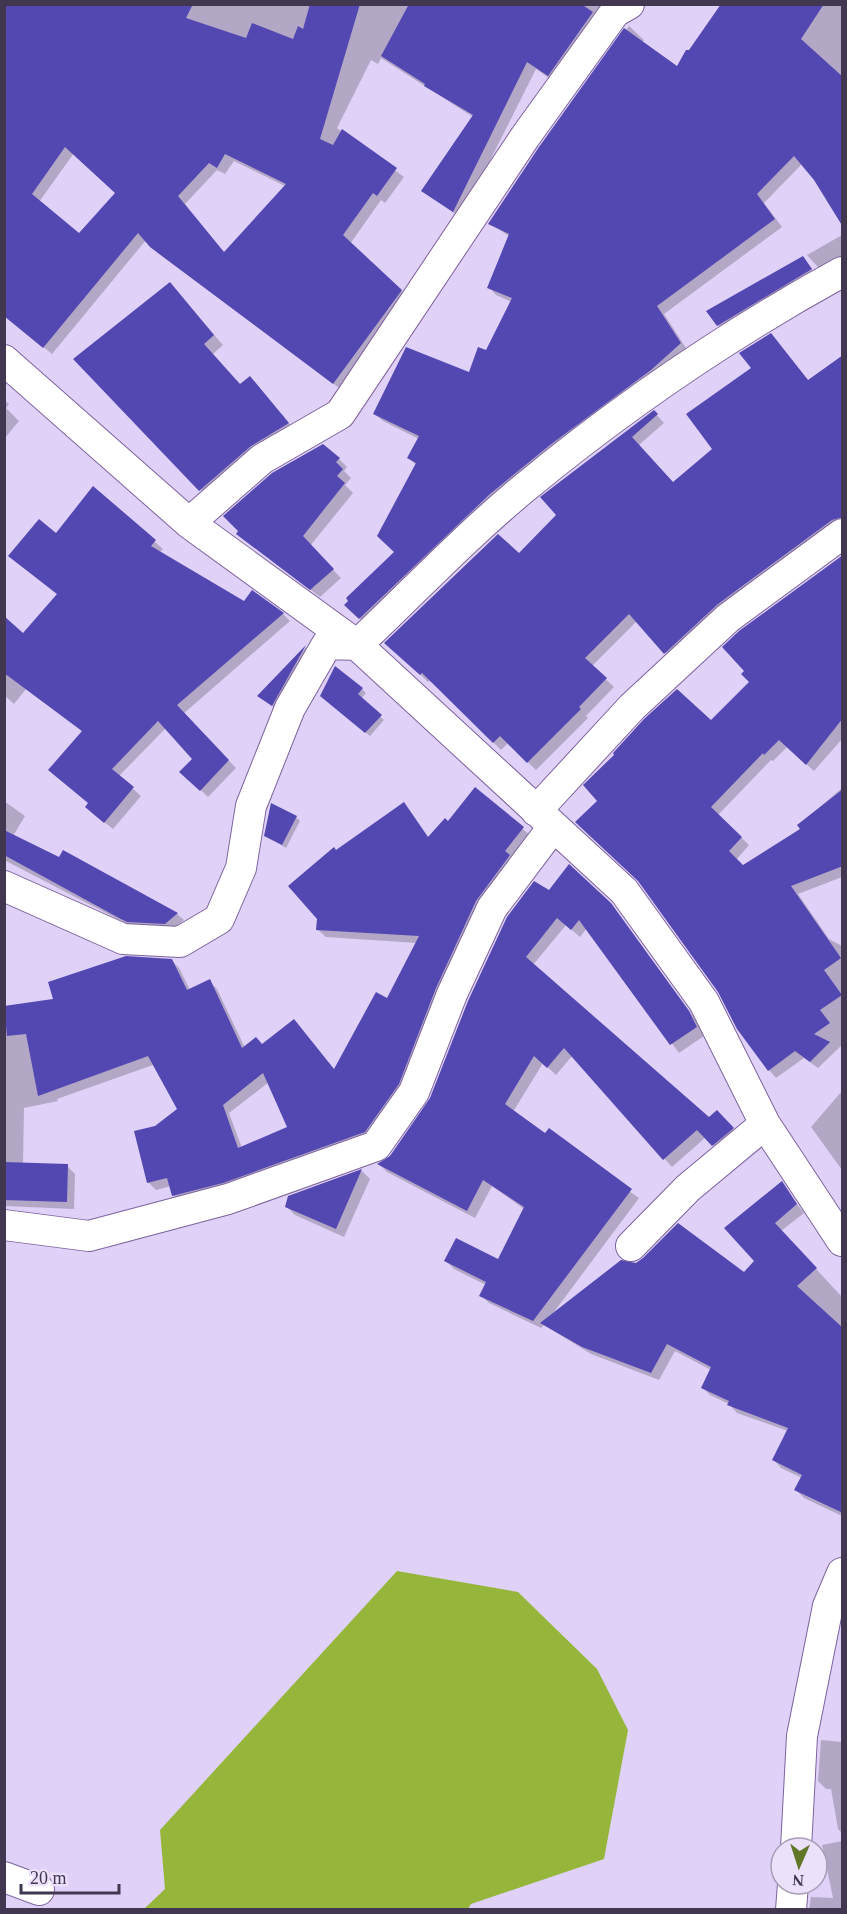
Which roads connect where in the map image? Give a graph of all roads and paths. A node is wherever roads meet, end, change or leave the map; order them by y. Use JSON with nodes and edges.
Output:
{"nodes":[{"id":1,"x":630,"y":4,"type":"edge"},
{"id":2,"x":843,"y":272,"type":"edge"},
{"id":3,"x":4,"y":360,"type":"edge"},
{"id":4,"x":189,"y":523,"type":"junction"},
{"id":5,"x":843,"y":534,"type":"edge"},
{"id":6,"x":357,"y":645,"type":"junction"},
{"id":7,"x":545,"y":819,"type":"junction"},
{"id":8,"x":4,"y":886,"type":"edge"},
{"id":9,"x":765,"y":1124,"type":"junction"},
{"id":10,"x":4,"y":1225,"type":"edge"},
{"id":11,"x":843,"y":1241,"type":"edge"},
{"id":12,"x":631,"y":1246,"type":"dead end"},
{"id":13,"x":843,"y":1574,"type":"edge"},
{"id":14,"x":797,"y":1836,"type":"edge"},
{"id":15,"x":4,"y":1877,"type":"edge"},
{"id":16,"x":39,"y":1890,"type":"dead end"}],
"edges":[{"from":1,"to":4,"type":"street"},
{"from":2,"to":6,"type":"street"},
{"from":3,"to":4,"type":"street"},
{"from":4,"to":6,"type":"street"},
{"from":5,"to":7,"type":"street"},
{"from":6,"to":7,"type":"street"},
{"from":6,"to":8,"type":"street"},
{"from":7,"to":9,"type":"street"},
{"from":7,"to":10,"type":"street"},
{"from":9,"to":11,"type":"street"},
{"from":9,"to":12,"type":"street"},
{"from":13,"to":14,"type":"street"},
{"from":15,"to":16,"type":"street"}]}
